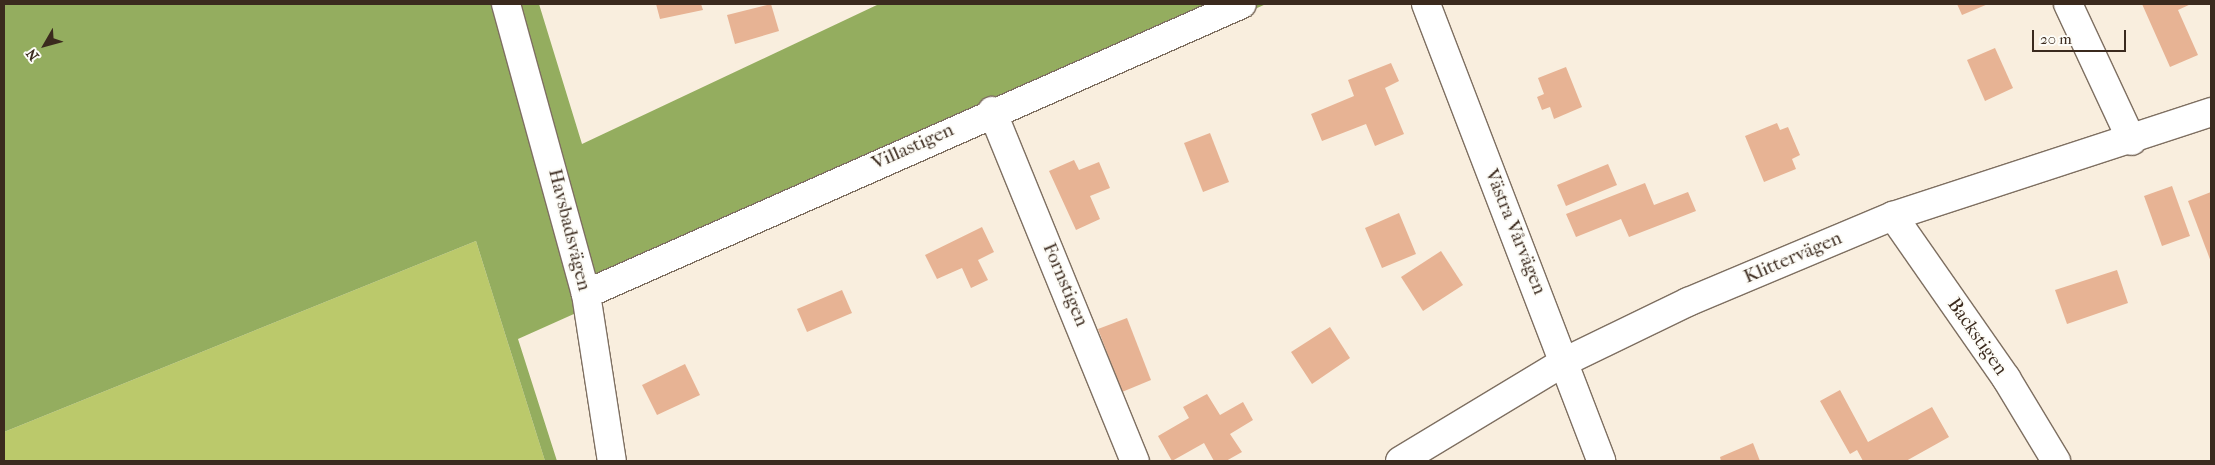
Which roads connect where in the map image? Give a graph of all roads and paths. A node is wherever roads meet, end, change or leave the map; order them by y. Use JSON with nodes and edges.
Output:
{"nodes":[{"id":1,"x":506,"y":4,"type":"edge"},
{"id":2,"x":1242,"y":4,"type":"edge"},
{"id":3,"x":1426,"y":4,"type":"edge"},
{"id":4,"x":2068,"y":4,"type":"edge"},
{"id":5,"x":992,"y":111,"type":"junction"},
{"id":6,"x":2211,"y":112,"type":"edge"},
{"id":7,"x":2132,"y":141,"type":"junction"},
{"id":8,"x":1893,"y":216,"type":"junction"},
{"id":9,"x":586,"y":294,"type":"junction"},
{"id":10,"x":1566,"y":361,"type":"junction"},
{"id":11,"x":612,"y":461,"type":"edge"},
{"id":12,"x":1135,"y":461,"type":"edge"},
{"id":13,"x":1400,"y":461,"type":"edge"},
{"id":14,"x":1601,"y":461,"type":"edge"},
{"id":15,"x":2056,"y":461,"type":"edge"}],
"edges":[{"from":1,"to":9,"type":"street","name":"Havsbadsvägen"},
{"from":2,"to":5,"type":"street","name":"Villastigen"},
{"from":3,"to":10,"type":"street","name":"Västra Vårvägen"},
{"from":4,"to":7,"type":"street"},
{"from":5,"to":9,"type":"street","name":"Villastigen"},
{"from":5,"to":12,"type":"street","name":"Fornstigen"},
{"from":6,"to":7,"type":"street","name":"Klittervägen"},
{"from":7,"to":8,"type":"street","name":"Klittervägen"},
{"from":8,"to":10,"type":"street","name":"Klittervägen"},
{"from":8,"to":15,"type":"street","name":"Backstigen"},
{"from":9,"to":11,"type":"street","name":"Havsbadsvägen"},
{"from":10,"to":13,"type":"street","name":"Klittervägen"},
{"from":10,"to":14,"type":"street","name":"Västra Vårvägen"}]}
